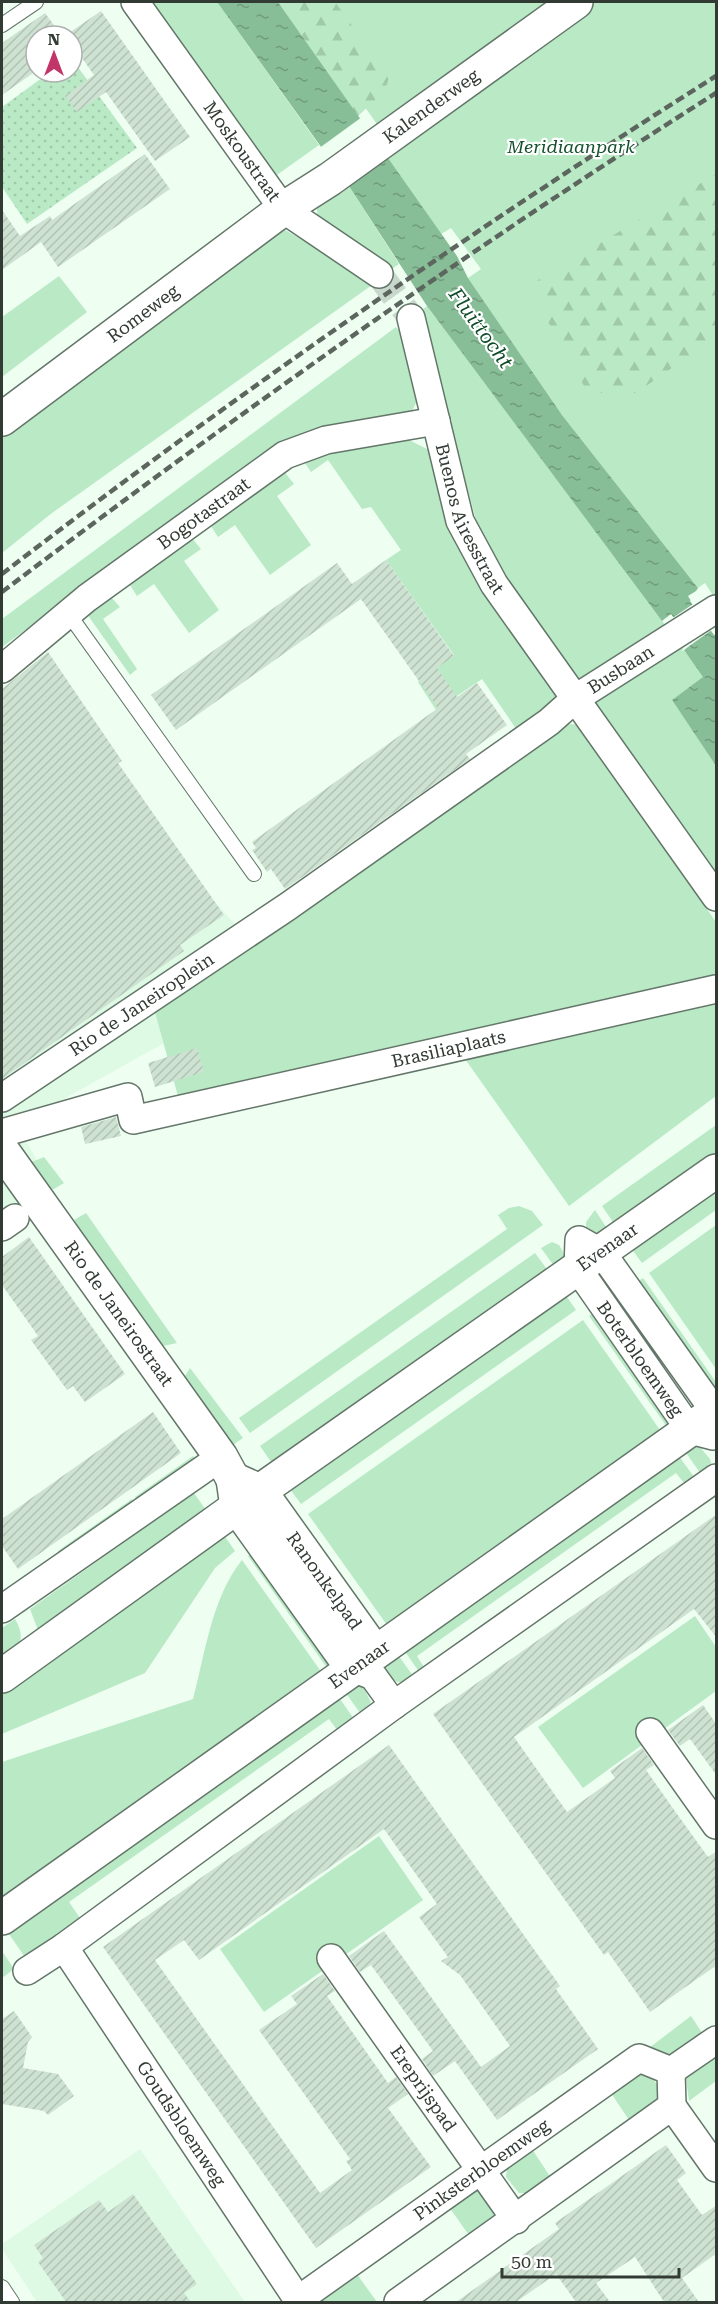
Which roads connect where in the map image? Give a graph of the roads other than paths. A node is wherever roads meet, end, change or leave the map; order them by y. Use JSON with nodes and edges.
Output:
{"nodes":[{"id":1,"x":36,"y":2,"type":"edge"},
{"id":2,"x":135,"y":2,"type":"edge"},
{"id":3,"x":576,"y":2,"type":"edge"},
{"id":4,"x":2,"y":25,"type":"edge"},
{"id":5,"x":283,"y":209,"type":"junction"},
{"id":6,"x":379,"y":274,"type":"tunnel mouth"},
{"id":7,"x":411,"y":318,"type":"tunnel mouth"},
{"id":8,"x":2,"y":419,"type":"edge"},
{"id":9,"x":436,"y":421,"type":"junction"},
{"id":10,"x":717,"y":609,"type":"edge"},
{"id":11,"x":68,"y":613,"type":"junction"},
{"id":12,"x":2,"y":669,"type":"edge"},
{"id":13,"x":576,"y":698,"type":"junction"},
{"id":14,"x":254,"y":874,"type":"dead end"},
{"id":15,"x":717,"y":897,"type":"edge"},
{"id":16,"x":717,"y":988,"type":"edge"},
{"id":17,"x":2,"y":1098,"type":"edge"},
{"id":18,"x":2,"y":1133,"type":"edge"},
{"id":19,"x":2,"y":1150,"type":"edge"},
{"id":20,"x":717,"y":1171,"type":"edge"},
{"id":21,"x":581,"y":1247,"type":"junction"},
{"id":22,"x":710,"y":1426,"type":"edge"},
{"id":23,"x":717,"y":1478,"type":"edge"},
{"id":24,"x":237,"y":1484,"type":"junction"},
{"id":25,"x":2,"y":1609,"type":"edge"},
{"id":26,"x":367,"y":1665,"type":"junction"},
{"id":27,"x":2,"y":1676,"type":"edge"},
{"id":28,"x":394,"y":1705,"type":"junction"},
{"id":29,"x":650,"y":1732,"type":"dead end"},
{"id":30,"x":717,"y":1825,"type":"edge"},
{"id":31,"x":2,"y":1918,"type":"edge"},
{"id":32,"x":64,"y":1947,"type":"junction"},
{"id":33,"x":332,"y":1958,"type":"dead end"},
{"id":34,"x":27,"y":1971,"type":"dead end"},
{"id":35,"x":717,"y":2040,"type":"edge"},
{"id":36,"x":671,"y":2072,"type":"junction"},
{"id":37,"x":672,"y":2106,"type":"junction"},
{"id":38,"x":482,"y":2168,"type":"junction"},
{"id":39,"x":717,"y":2168,"type":"edge"},
{"id":40,"x":516,"y":2220,"type":"junction"},
{"id":41,"x":2,"y":2287,"type":"edge"},
{"id":42,"x":298,"y":2301,"type":"edge"},
{"id":43,"x":12,"y":2302,"type":"edge"},
{"id":44,"x":398,"y":2302,"type":"edge"}],
"edges":[{"from":1,"to":4,"type":"lane"},
{"from":2,"to":5,"type":"street","name":"Moskoustraat"},
{"from":3,"to":5,"type":"main road","name":"Kalenderweg"},
{"from":5,"to":6,"type":"street","name":"Moskoustraat"},
{"from":5,"to":8,"type":"main road","name":"Romeweg"},
{"from":7,"to":9,"type":"street","name":"Buenos Airesstraat"},
{"from":9,"to":11,"type":"street","name":"Bogotastraat"},
{"from":9,"to":13,"type":"street","name":"Buenos Airesstraat"},
{"from":10,"to":13,"type":"street","name":"Busbaan"},
{"from":11,"to":12,"type":"street","name":"Bogotastraat"},
{"from":11,"to":14,"type":"lane"},
{"from":13,"to":15,"type":"street","name":"Buenos Airesstraat"},
{"from":13,"to":17,"type":"street","name":"Rio de Janeiroplein"},
{"from":16,"to":18,"type":"street","name":"Brasiliaplaats"},
{"from":19,"to":24,"type":"main road","name":"Rio de Janeirostraat"},
{"from":20,"to":21,"type":"main road","name":"Evenaar"},
{"from":21,"to":22,"type":"street","name":"Boterbloemweg"},
{"from":21,"to":24,"type":"main road","name":"Evenaar"},
{"from":22,"to":26,"type":"main road","name":"Evenaar"},
{"from":23,"to":28,"type":"street"},
{"from":24,"to":25,"type":"street"},
{"from":24,"to":26,"type":"main road","name":"Ranonkelpad"},
{"from":24,"to":27,"type":"main road","name":"Evenaar"},
{"from":26,"to":28,"type":"street","name":"Ranonkelpad"},
{"from":26,"to":31,"type":"main road","name":"Evenaar"},
{"from":28,"to":32,"type":"street"},
{"from":29,"to":30,"type":"street"},
{"from":32,"to":34,"type":"street"},
{"from":32,"to":42,"type":"street","name":"Goudsbloemweg"},
{"from":33,"to":38,"type":"street","name":"Ereprijspad"},
{"from":35,"to":36,"type":"street"},
{"from":36,"to":37,"type":"street"},
{"from":36,"to":38,"type":"street","name":"Pinksterbloemweg"},
{"from":37,"to":39,"type":"street"},
{"from":37,"to":40,"type":"street"},
{"from":38,"to":40,"type":"street","name":"Ereprijspad"},
{"from":38,"to":42,"type":"street","name":"Pinksterbloemweg"},
{"from":40,"to":44,"type":"street"},
{"from":41,"to":43,"type":"lane"}]}
